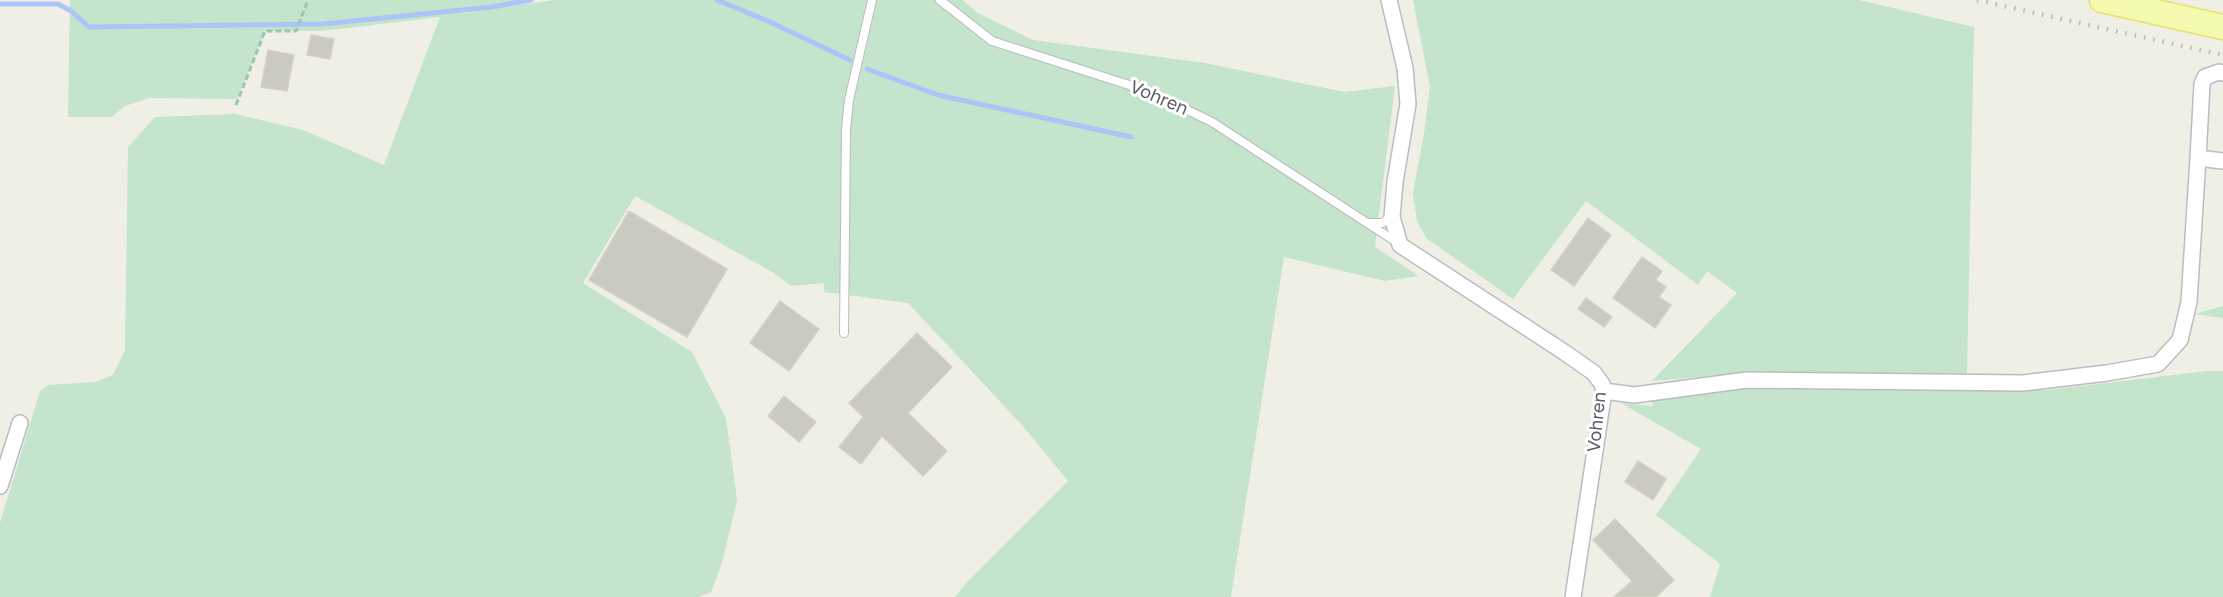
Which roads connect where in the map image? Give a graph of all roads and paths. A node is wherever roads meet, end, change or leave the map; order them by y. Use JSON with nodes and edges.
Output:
{"nodes":[{"id":1,"x":308,"y":0,"type":"edge"},
{"id":2,"x":872,"y":0,"type":"edge"},
{"id":3,"x":940,"y":0,"type":"edge"},
{"id":4,"x":1389,"y":0,"type":"edge"},
{"id":5,"x":2102,"y":0,"type":"edge"},
{"id":6,"x":2223,"y":27,"type":"edge"},
{"id":7,"x":2223,"y":73,"type":"edge"},
{"id":8,"x":236,"y":105,"type":"dead end"},
{"id":9,"x":2198,"y":158,"type":"junction"},
{"id":10,"x":2223,"y":161,"type":"edge"},
{"id":11,"x":1392,"y":217,"type":"junction"},
{"id":12,"x":1368,"y":223,"type":"junction"},
{"id":13,"x":1400,"y":245,"type":"junction"},
{"id":14,"x":844,"y":333,"type":"dead end"},
{"id":15,"x":1604,"y":391,"type":"junction"},
{"id":16,"x":20,"y":423,"type":"dead end"},
{"id":17,"x":0,"y":486,"type":"edge"},
{"id":18,"x":1573,"y":597,"type":"edge"}],
"edges":[{"from":1,"to":8,"type":"path"},
{"from":2,"to":14,"type":"lane"},
{"from":3,"to":12,"type":"lane","name":"Vohren"},
{"from":4,"to":11,"type":"street"},
{"from":5,"to":6,"type":"main road"},
{"from":7,"to":9,"type":"street"},
{"from":9,"to":10,"type":"street"},
{"from":9,"to":15,"type":"street"},
{"from":11,"to":12,"type":"lane"},
{"from":11,"to":13,"type":"street"},
{"from":12,"to":13,"type":"lane","name":"Vohren"},
{"from":13,"to":15,"type":"street","name":"Vohren"},
{"from":15,"to":18,"type":"street","name":"Vohren"},
{"from":16,"to":17,"type":"street"}]}
